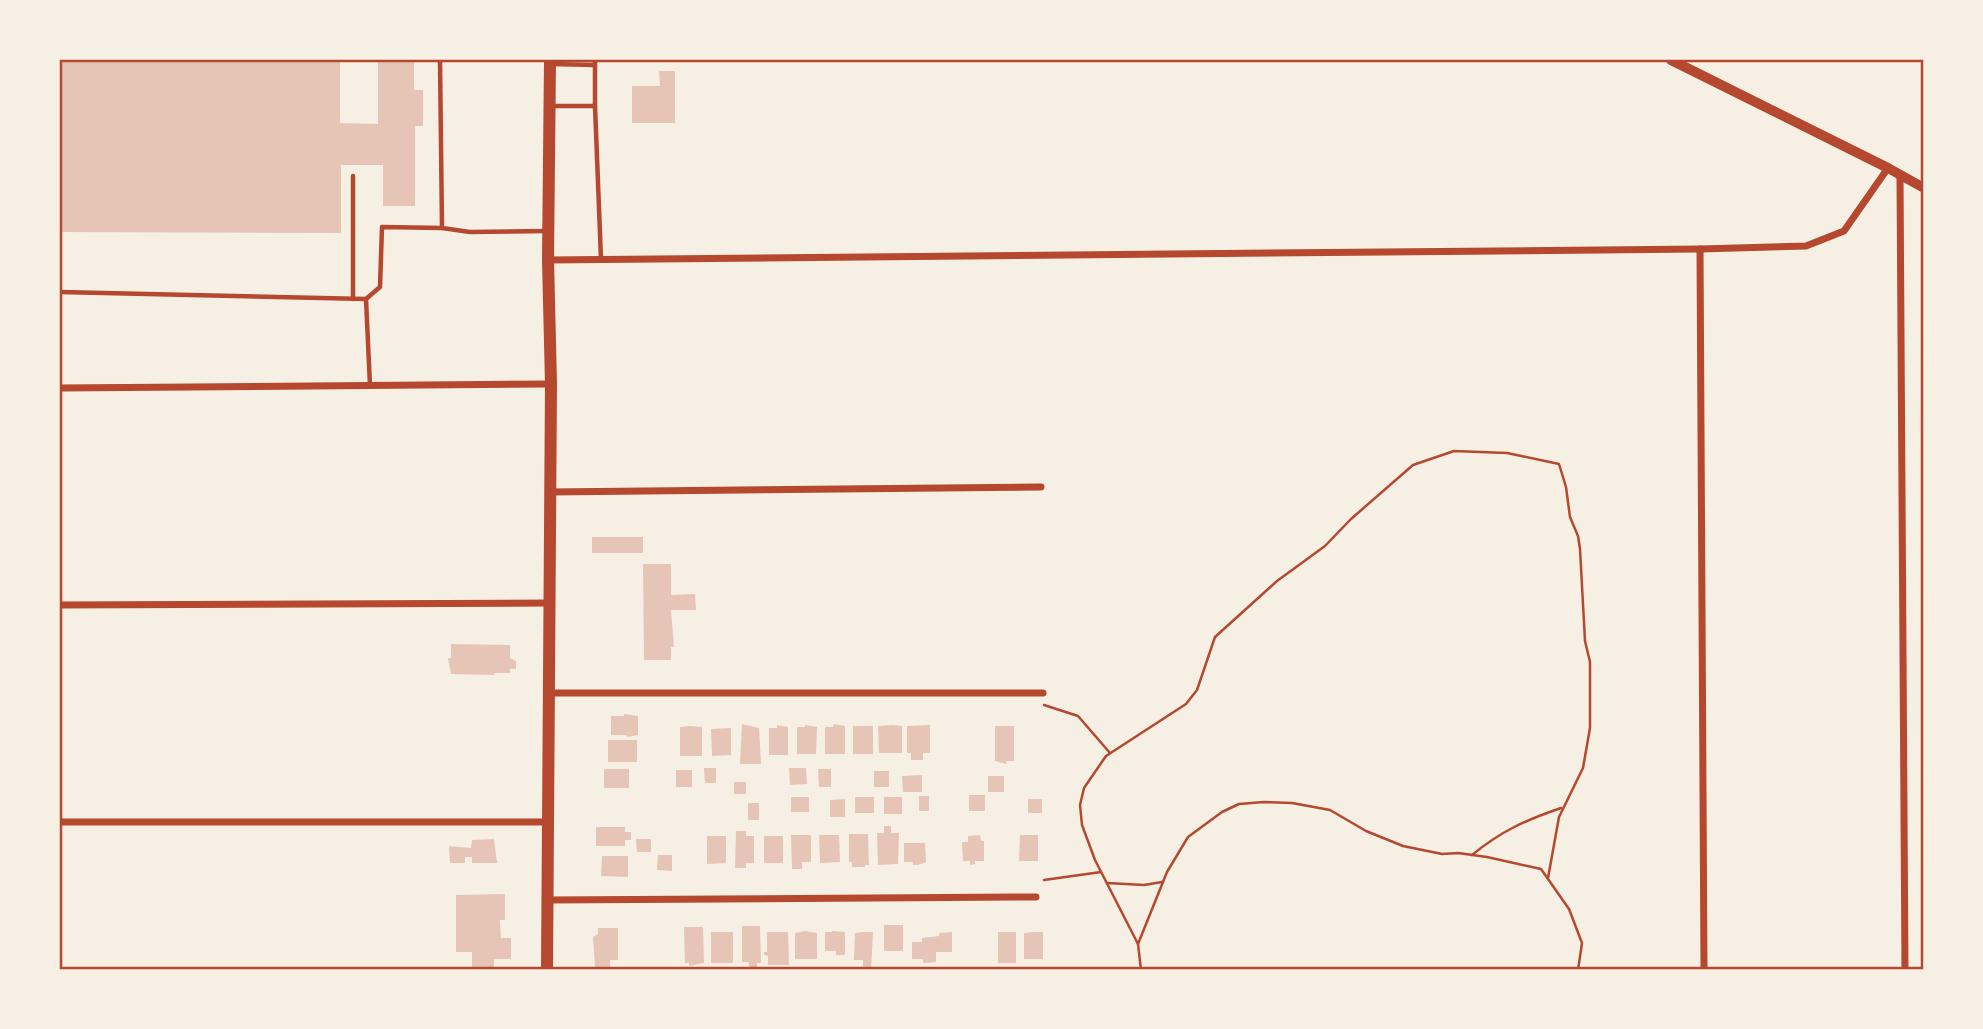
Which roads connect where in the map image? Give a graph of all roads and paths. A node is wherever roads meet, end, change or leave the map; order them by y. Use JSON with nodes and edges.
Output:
{"nodes":[{"id":1,"x":440,"y":60,"type":"edge"},
{"id":2,"x":1671,"y":60,"type":"edge"},
{"id":3,"x":550,"y":62,"type":"edge"},
{"id":4,"x":595,"y":62,"type":"edge"},
{"id":5,"x":549,"y":106,"type":"junction"},
{"id":6,"x":595,"y":106,"type":"junction"},
{"id":7,"x":1888,"y":168,"type":"junction"},
{"id":8,"x":354,"y":176,"type":"dead end"},
{"id":9,"x":1899,"y":176,"type":"junction"},
{"id":10,"x":1923,"y":188,"type":"edge"},
{"id":11,"x":442,"y":228,"type":"junction"},
{"id":12,"x":548,"y":231,"type":"junction"},
{"id":13,"x":1700,"y":249,"type":"junction"},
{"id":14,"x":548,"y":260,"type":"junction"},
{"id":15,"x":601,"y":260,"type":"junction"},
{"id":16,"x":60,"y":292,"type":"edge"},
{"id":17,"x":353,"y":299,"type":"junction"},
{"id":18,"x":366,"y":299,"type":"junction"},
{"id":19,"x":551,"y":384,"type":"junction"},
{"id":20,"x":370,"y":386,"type":"junction"},
{"id":21,"x":60,"y":388,"type":"edge"},
{"id":22,"x":1041,"y":487,"type":"dead end"},
{"id":23,"x":550,"y":492,"type":"junction"},
{"id":24,"x":550,"y":603,"type":"junction"},
{"id":25,"x":60,"y":605,"type":"edge"},
{"id":26,"x":549,"y":693,"type":"junction"},
{"id":27,"x":1043,"y":693,"type":"dead end"},
{"id":28,"x":1044,"y":705,"type":"dead end"},
{"id":29,"x":1110,"y":753,"type":"junction"},
{"id":30,"x":1563,"y":807,"type":"junction"},
{"id":31,"x":60,"y":822,"type":"edge"},
{"id":32,"x":548,"y":822,"type":"junction"},
{"id":33,"x":1472,"y":855,"type":"junction"},
{"id":34,"x":1101,"y":872,"type":"junction"},
{"id":35,"x":1548,"y":878,"type":"junction"},
{"id":36,"x":1044,"y":880,"type":"dead end"},
{"id":37,"x":1163,"y":882,"type":"junction"},
{"id":38,"x":1107,"y":883,"type":"junction"},
{"id":39,"x":1036,"y":897,"type":"dead end"},
{"id":40,"x":548,"y":900,"type":"junction"},
{"id":41,"x":1138,"y":944,"type":"junction"},
{"id":42,"x":547,"y":970,"type":"edge"},
{"id":43,"x":1141,"y":970,"type":"edge"},
{"id":44,"x":1578,"y":970,"type":"edge"},
{"id":45,"x":1704,"y":970,"type":"edge"},
{"id":46,"x":1905,"y":970,"type":"edge"}],
"edges":[{"from":1,"to":11,"type":"lane"},
{"from":2,"to":7,"type":"street"},
{"from":3,"to":4,"type":"lane"},
{"from":3,"to":5,"type":"main road"},
{"from":4,"to":6,"type":"lane"},
{"from":5,"to":6,"type":"lane"},
{"from":5,"to":12,"type":"main road"},
{"from":6,"to":15,"type":"lane"},
{"from":7,"to":9,"type":"street"},
{"from":7,"to":13,"type":"street"},
{"from":8,"to":17,"type":"lane"},
{"from":9,"to":10,"type":"street"},
{"from":9,"to":46,"type":"street"},
{"from":11,"to":12,"type":"lane"},
{"from":11,"to":18,"type":"lane"},
{"from":12,"to":14,"type":"main road"},
{"from":13,"to":15,"type":"street"},
{"from":13,"to":45,"type":"street"},
{"from":14,"to":15,"type":"street"},
{"from":14,"to":19,"type":"main road"},
{"from":16,"to":17,"type":"lane"},
{"from":17,"to":18,"type":"lane"},
{"from":18,"to":20,"type":"lane"},
{"from":19,"to":20,"type":"street"},
{"from":19,"to":23,"type":"main road"},
{"from":20,"to":21,"type":"street"},
{"from":22,"to":23,"type":"street"},
{"from":23,"to":24,"type":"main road"},
{"from":24,"to":25,"type":"street"},
{"from":24,"to":26,"type":"main road"},
{"from":26,"to":27,"type":"street"},
{"from":26,"to":32,"type":"main road"},
{"from":28,"to":29,"type":"path"},
{"from":29,"to":30,"type":"path"},
{"from":29,"to":34,"type":"path"},
{"from":30,"to":33,"type":"path"},
{"from":30,"to":35,"type":"path"},
{"from":31,"to":32,"type":"street"},
{"from":32,"to":40,"type":"main road"},
{"from":33,"to":35,"type":"path"},
{"from":33,"to":37,"type":"path"},
{"from":34,"to":36,"type":"path"},
{"from":34,"to":38,"type":"path"},
{"from":35,"to":44,"type":"path"},
{"from":37,"to":38,"type":"path"},
{"from":37,"to":41,"type":"path"},
{"from":38,"to":41,"type":"path"},
{"from":39,"to":40,"type":"street"},
{"from":40,"to":42,"type":"main road"},
{"from":41,"to":43,"type":"path"}]}
